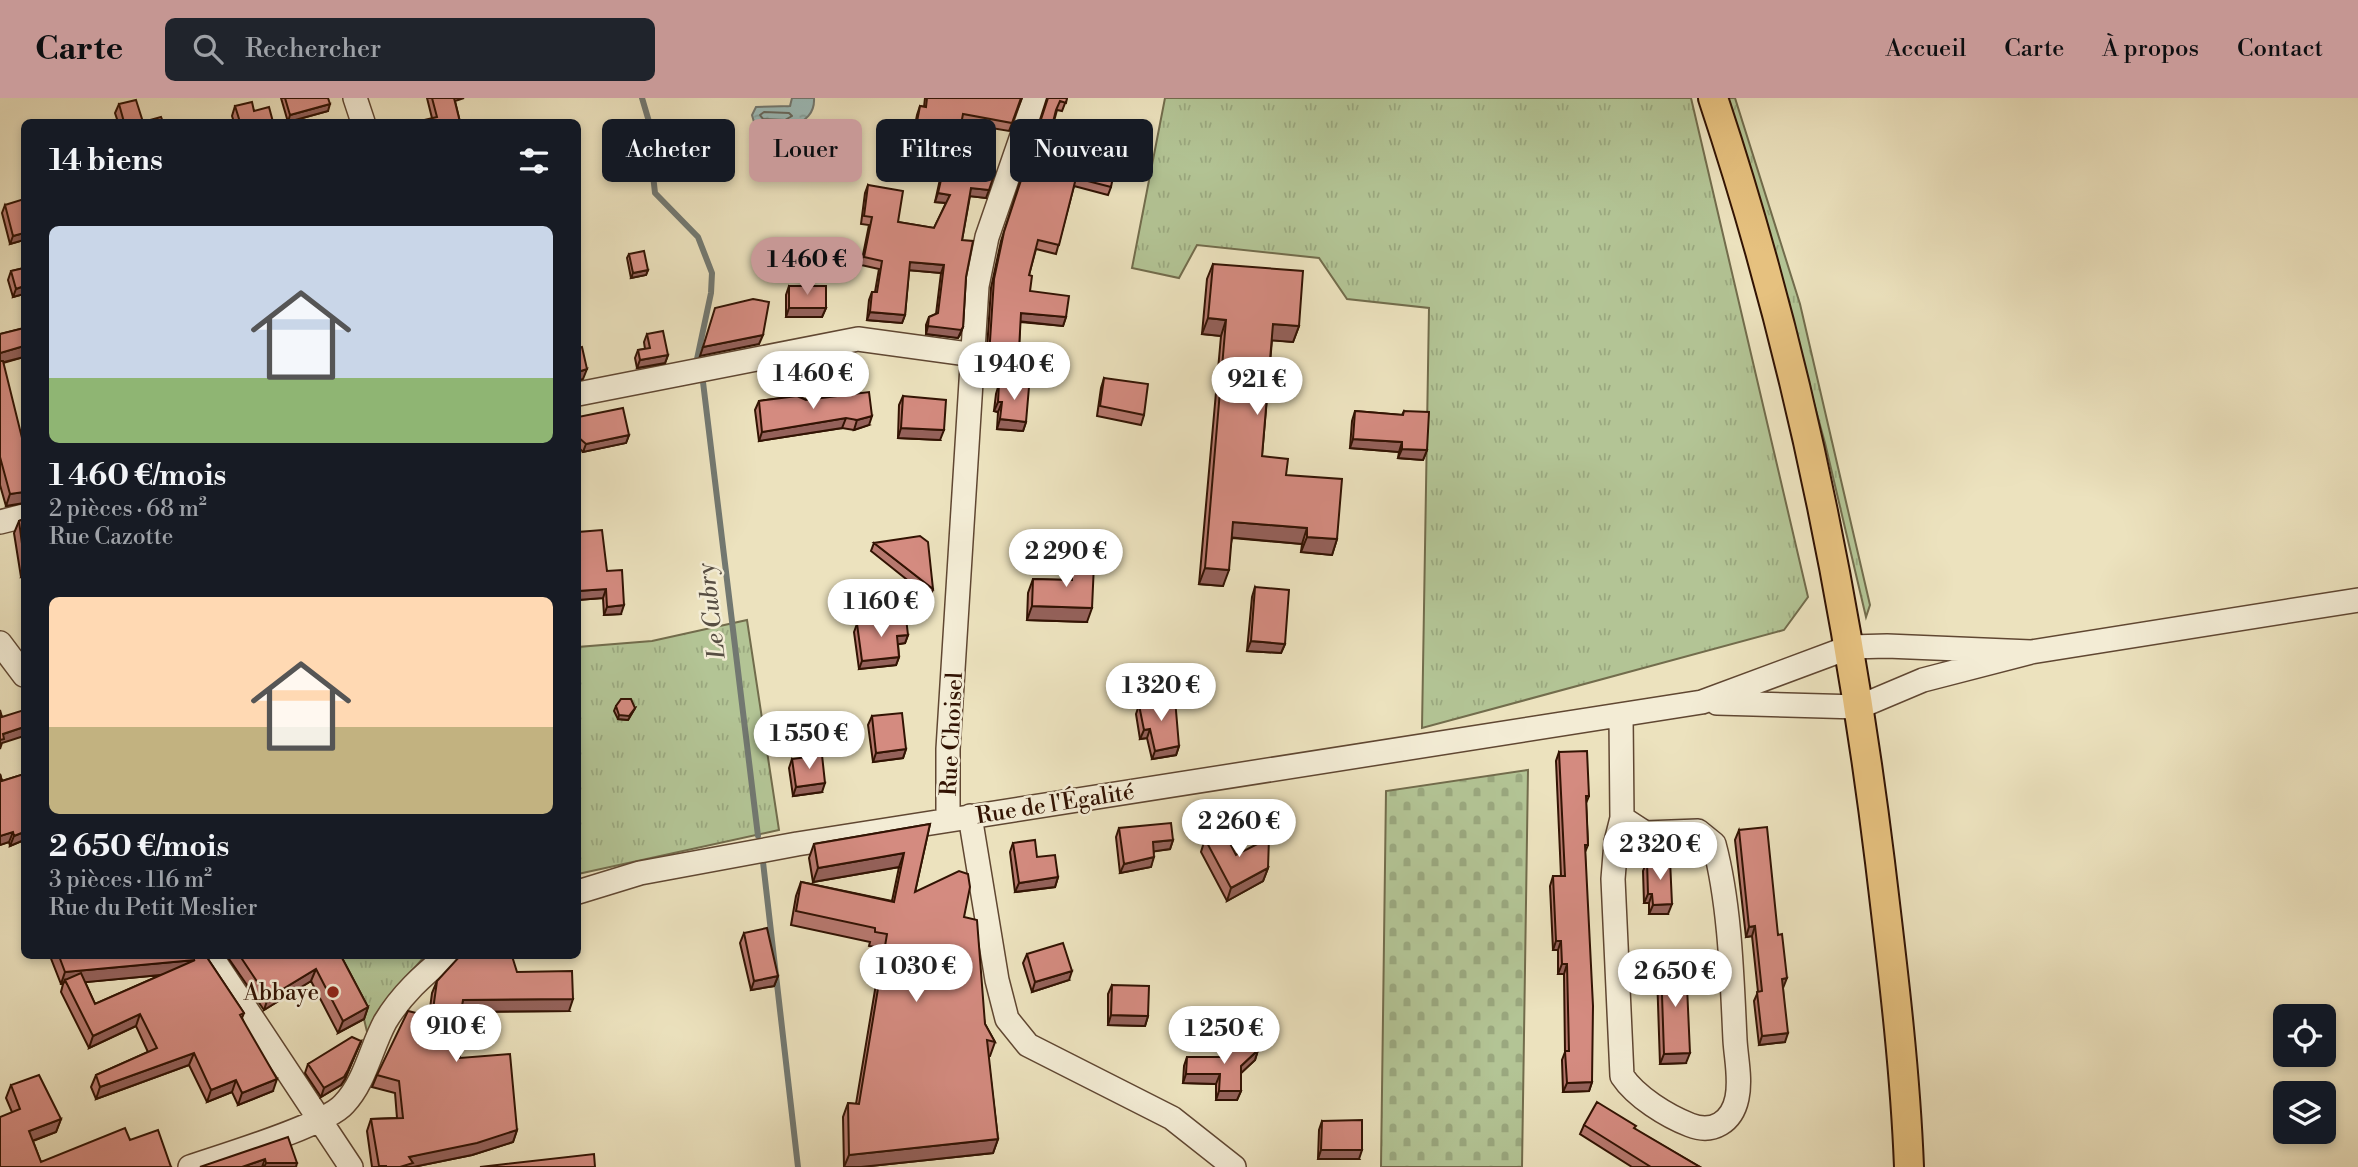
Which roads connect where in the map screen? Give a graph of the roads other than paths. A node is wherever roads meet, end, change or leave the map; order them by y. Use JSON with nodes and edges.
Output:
{"nodes":[{"id":1,"x":355,"y":98,"type":"edge"},
{"id":2,"x":1035,"y":98,"type":"edge"},
{"id":3,"x":1713,"y":98,"type":"edge"},
{"id":4,"x":362,"y":119,"type":"edge"},
{"id":5,"x":975,"y":355,"type":"junction"},
{"id":6,"x":581,"y":393,"type":"edge"},
{"id":7,"x":21,"y":517,"type":"edge"},
{"id":8,"x":0,"y":522,"type":"edge"},
{"id":9,"x":2358,"y":600,"type":"edge"},
{"id":10,"x":0,"y":643,"type":"edge"},
{"id":11,"x":1850,"y":647,"type":"junction"},
{"id":12,"x":2031,"y":652,"type":"junction"},
{"id":13,"x":21,"y":671,"type":"edge"},
{"id":14,"x":1702,"y":702,"type":"junction"},
{"id":15,"x":1858,"y":707,"type":"junction"},
{"id":16,"x":1620,"y":716,"type":"junction"},
{"id":17,"x":959,"y":818,"type":"junction"},
{"id":18,"x":1622,"y":818,"type":"junction"},
{"id":19,"x":581,"y":891,"type":"edge"},
{"id":20,"x":1890,"y":946,"type":"junction"},
{"id":21,"x":213,"y":959,"type":"edge"},
{"id":22,"x":443,"y":959,"type":"edge"},
{"id":23,"x":320,"y":1120,"type":"junction"},
{"id":24,"x":190,"y":1167,"type":"edge"},
{"id":25,"x":351,"y":1167,"type":"edge"},
{"id":26,"x":1234,"y":1167,"type":"edge"},
{"id":27,"x":1892,"y":1167,"type":"edge"},
{"id":28,"x":1909,"y":1167,"type":"edge"}],
"edges":[{"from":1,"to":4,"type":"street"},
{"from":2,"to":5,"type":"street","name":"Rue Choisel"},
{"from":3,"to":11,"type":"main road"},
{"from":5,"to":6,"type":"street"},
{"from":5,"to":17,"type":"street","name":"Rue Choisel"},
{"from":7,"to":8,"type":"street"},
{"from":9,"to":12,"type":"street"},
{"from":10,"to":13,"type":"street"},
{"from":11,"to":12,"type":"street","name":"Rue de l'Égalité"},
{"from":11,"to":14,"type":"street","name":"Rue de l'Égalité"},
{"from":11,"to":15,"type":"main road"},
{"from":12,"to":15,"type":"street"},
{"from":14,"to":15,"type":"street","name":"Rue de l'Égalité"},
{"from":14,"to":16,"type":"street","name":"Rue de l'Égalité"},
{"from":15,"to":20,"type":"main road"},
{"from":16,"to":17,"type":"street","name":"Rue de l'Égalité"},
{"from":16,"to":18,"type":"street"},
{"from":17,"to":19,"type":"street","name":"Rue de l'Égalité"},
{"from":17,"to":26,"type":"street","name":"Rue Choisel"},
{"from":18,"to":18,"type":"street"},
{"from":20,"to":27,"type":"main road"},
{"from":20,"to":28,"type":"main road"},
{"from":21,"to":23,"type":"street"},
{"from":22,"to":23,"type":"street"},
{"from":23,"to":24,"type":"street"},
{"from":23,"to":25,"type":"street"}]}
